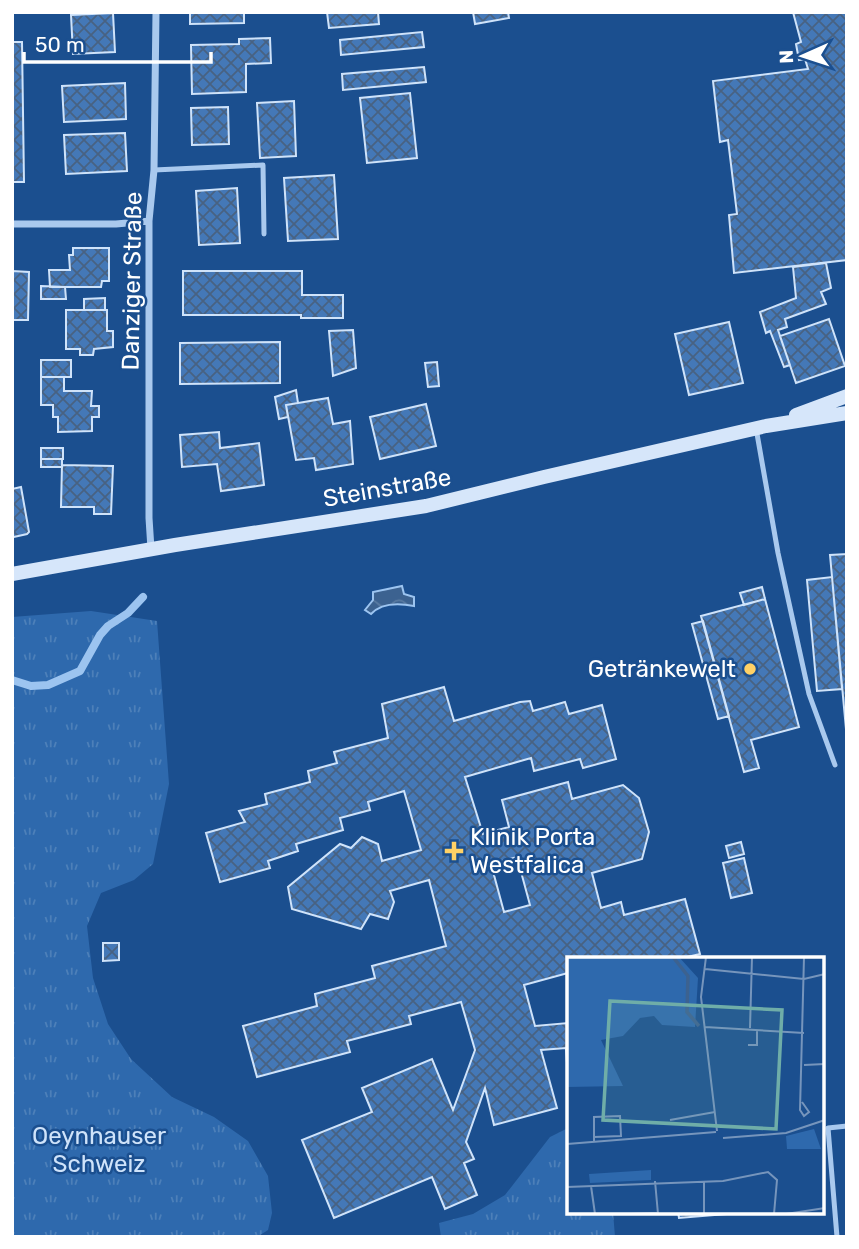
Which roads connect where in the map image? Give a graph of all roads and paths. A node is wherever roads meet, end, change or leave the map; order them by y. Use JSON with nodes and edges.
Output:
{"nodes":[{"id":1,"x":156,"y":12,"type":"edge"},
{"id":2,"x":154,"y":170,"type":"junction"},
{"id":3,"x":149,"y":221,"type":"junction"},
{"id":4,"x":12,"y":224,"type":"edge"},
{"id":5,"x":264,"y":234,"type":"dead end"},
{"id":6,"x":847,"y":396,"type":"edge"},
{"id":7,"x":847,"y":413,"type":"edge"},
{"id":8,"x":761,"y":427,"type":"junction"},
{"id":9,"x":151,"y":550,"type":"junction"},
{"id":10,"x":12,"y":574,"type":"edge"},
{"id":11,"x":835,"y":765,"type":"dead end"},
{"id":12,"x":847,"y":1126,"type":"edge"},
{"id":13,"x":837,"y":1237,"type":"edge"}],
"edges":[{"from":1,"to":2,"type":"street","name":"Danziger Straße"},
{"from":2,"to":3,"type":"street","name":"Danziger Straße"},
{"from":2,"to":5,"type":"lane"},
{"from":3,"to":4,"type":"street"},
{"from":3,"to":9,"type":"street","name":"Danziger Straße"},
{"from":6,"to":8,"type":"main road","name":"Steinstraße"},
{"from":7,"to":8,"type":"main road","name":"Steinstraße"},
{"from":8,"to":9,"type":"main road","name":"Steinstraße"},
{"from":8,"to":11,"type":"lane"},
{"from":9,"to":10,"type":"main road","name":"Steinstraße"},
{"from":12,"to":13,"type":"lane"}]}
